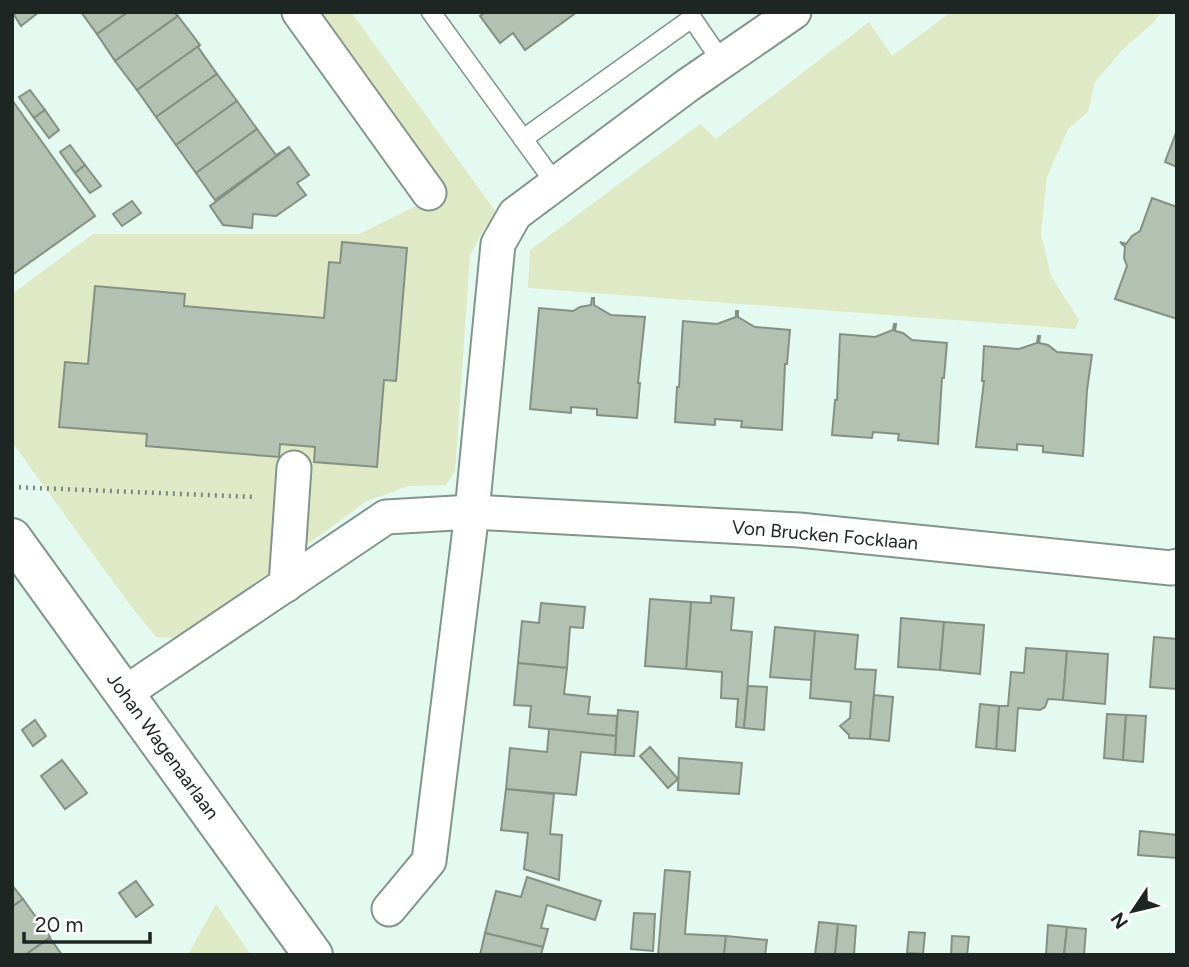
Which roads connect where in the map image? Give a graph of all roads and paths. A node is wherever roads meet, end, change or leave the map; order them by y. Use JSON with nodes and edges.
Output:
{"nodes":[{"id":1,"x":299,"y":12,"type":"edge"},
{"id":2,"x":431,"y":12,"type":"edge"},
{"id":3,"x":794,"y":12,"type":"edge"},
{"id":4,"x":722,"y":62,"type":"junction"},
{"id":5,"x":523,"y":139,"type":"junction"},
{"id":6,"x":555,"y":183,"type":"junction"},
{"id":7,"x":429,"y":193,"type":"dead end"},
{"id":8,"x":293,"y":484,"type":"joint"},
{"id":9,"x":12,"y":487,"type":"edge"},
{"id":10,"x":472,"y":512,"type":"junction"},
{"id":11,"x":12,"y":538,"type":"edge"},
{"id":12,"x":1177,"y":566,"type":"edge"},
{"id":13,"x":286,"y":585,"type":"junction"},
{"id":14,"x":125,"y":693,"type":"junction"},
{"id":15,"x":389,"y":909,"type":"dead end"},
{"id":16,"x":313,"y":955,"type":"edge"}],
"edges":[{"from":1,"to":7,"type":"street"},
{"from":2,"to":5,"type":"lane"},
{"from":3,"to":4,"type":"street"},
{"from":4,"to":5,"type":"lane"},
{"from":4,"to":6,"type":"street"},
{"from":5,"to":6,"type":"lane"},
{"from":6,"to":10,"type":"street"},
{"from":8,"to":9,"type":"path"},
{"from":8,"to":13,"type":"street"},
{"from":10,"to":12,"type":"street","name":"Von Brucken Focklaan"},
{"from":10,"to":13,"type":"street","name":"Von Brucken Focklaan"},
{"from":10,"to":15,"type":"street"},
{"from":11,"to":14,"type":"street","name":"Johan Wagenaarlaan"},
{"from":13,"to":14,"type":"street","name":"Von Brucken Focklaan"},
{"from":14,"to":16,"type":"street","name":"Johan Wagenaarlaan"}]}
